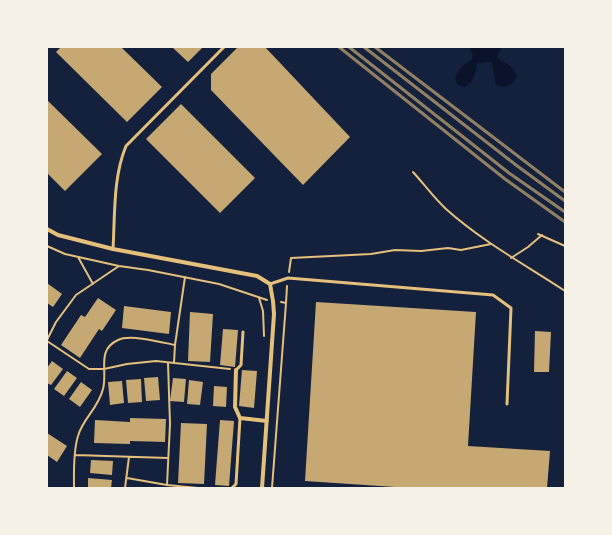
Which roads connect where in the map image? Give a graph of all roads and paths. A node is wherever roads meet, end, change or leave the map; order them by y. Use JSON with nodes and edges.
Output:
{"nodes":[{"id":1,"x":224,"y":47,"type":"edge"},
{"id":2,"x":413,"y":172,"type":"dead end"},
{"id":3,"x":47,"y":229,"type":"edge"},
{"id":4,"x":538,"y":234,"type":"dead end"},
{"id":5,"x":542,"y":235,"type":"junction"},
{"id":6,"x":490,"y":244,"type":"junction"},
{"id":7,"x":47,"y":246,"type":"edge"},
{"id":8,"x":565,"y":246,"type":"edge"},
{"id":9,"x":113,"y":249,"type":"junction"},
{"id":10,"x":78,"y":257,"type":"junction"},
{"id":11,"x":511,"y":258,"type":"junction"},
{"id":12,"x":119,"y":266,"type":"junction"},
{"id":13,"x":185,"y":277,"type":"junction"},
{"id":14,"x":288,"y":278,"type":"junction"},
{"id":15,"x":93,"y":284,"type":"junction"},
{"id":16,"x":270,"y":284,"type":"junction"},
{"id":17,"x":565,"y":291,"type":"edge"},
{"id":18,"x":259,"y":298,"type":"junction"},
{"id":19,"x":273,"y":301,"type":"junction"},
{"id":20,"x":286,"y":303,"type":"junction"},
{"id":21,"x":244,"y":332,"type":"dead end"},
{"id":22,"x":264,"y":336,"type":"dead end"},
{"id":23,"x":47,"y":341,"type":"edge"},
{"id":24,"x":174,"y":345,"type":"junction"},
{"id":25,"x":168,"y":363,"type":"junction"},
{"id":26,"x":174,"y":363,"type":"junction"},
{"id":27,"x":104,"y":369,"type":"junction"},
{"id":28,"x":236,"y":370,"type":"junction"},
{"id":29,"x":507,"y":404,"type":"dead end"},
{"id":30,"x":240,"y":418,"type":"junction"},
{"id":31,"x":267,"y":421,"type":"junction"},
{"id":32,"x":75,"y":455,"type":"junction"},
{"id":33,"x":129,"y":457,"type":"junction"},
{"id":34,"x":168,"y":458,"type":"junction"},
{"id":35,"x":127,"y":478,"type":"junction"},
{"id":36,"x":166,"y":485,"type":"junction"},
{"id":37,"x":74,"y":488,"type":"edge"},
{"id":38,"x":125,"y":488,"type":"edge"},
{"id":39,"x":198,"y":488,"type":"edge"},
{"id":40,"x":232,"y":488,"type":"edge"},
{"id":41,"x":262,"y":488,"type":"edge"},
{"id":42,"x":272,"y":488,"type":"edge"}],
"edges":[{"from":1,"to":9,"type":"lane"},
{"from":2,"to":6,"type":"path"},
{"from":3,"to":9,"type":"street"},
{"from":4,"to":5,"type":"path"},
{"from":5,"to":8,"type":"path"},
{"from":5,"to":11,"type":"path"},
{"from":6,"to":11,"type":"path"},
{"from":6,"to":14,"type":"path"},
{"from":7,"to":10,"type":"path"},
{"from":9,"to":16,"type":"street"},
{"from":10,"to":12,"type":"path"},
{"from":10,"to":15,"type":"path"},
{"from":11,"to":17,"type":"path"},
{"from":12,"to":13,"type":"path"},
{"from":12,"to":15,"type":"path"},
{"from":13,"to":18,"type":"path"},
{"from":13,"to":24,"type":"path"},
{"from":14,"to":16,"type":"lane"},
{"from":14,"to":20,"type":"path"},
{"from":14,"to":29,"type":"lane"},
{"from":15,"to":23,"type":"path"},
{"from":16,"to":19,"type":"street"},
{"from":18,"to":19,"type":"path"},
{"from":18,"to":22,"type":"path"},
{"from":19,"to":20,"type":"path"},
{"from":19,"to":31,"type":"street"},
{"from":20,"to":42,"type":"path"},
{"from":21,"to":28,"type":"lane"},
{"from":23,"to":27,"type":"path"},
{"from":24,"to":26,"type":"path"},
{"from":24,"to":27,"type":"path"},
{"from":25,"to":26,"type":"path"},
{"from":25,"to":27,"type":"path"},
{"from":25,"to":34,"type":"path"},
{"from":26,"to":28,"type":"path"},
{"from":27,"to":32,"type":"path"},
{"from":28,"to":30,"type":"street"},
{"from":30,"to":31,"type":"street"},
{"from":30,"to":40,"type":"lane"},
{"from":31,"to":41,"type":"street"},
{"from":32,"to":33,"type":"path"},
{"from":32,"to":37,"type":"path"},
{"from":33,"to":34,"type":"path"},
{"from":33,"to":35,"type":"path"},
{"from":34,"to":36,"type":"path"},
{"from":35,"to":36,"type":"path"},
{"from":35,"to":38,"type":"path"},
{"from":36,"to":39,"type":"path"}]}
